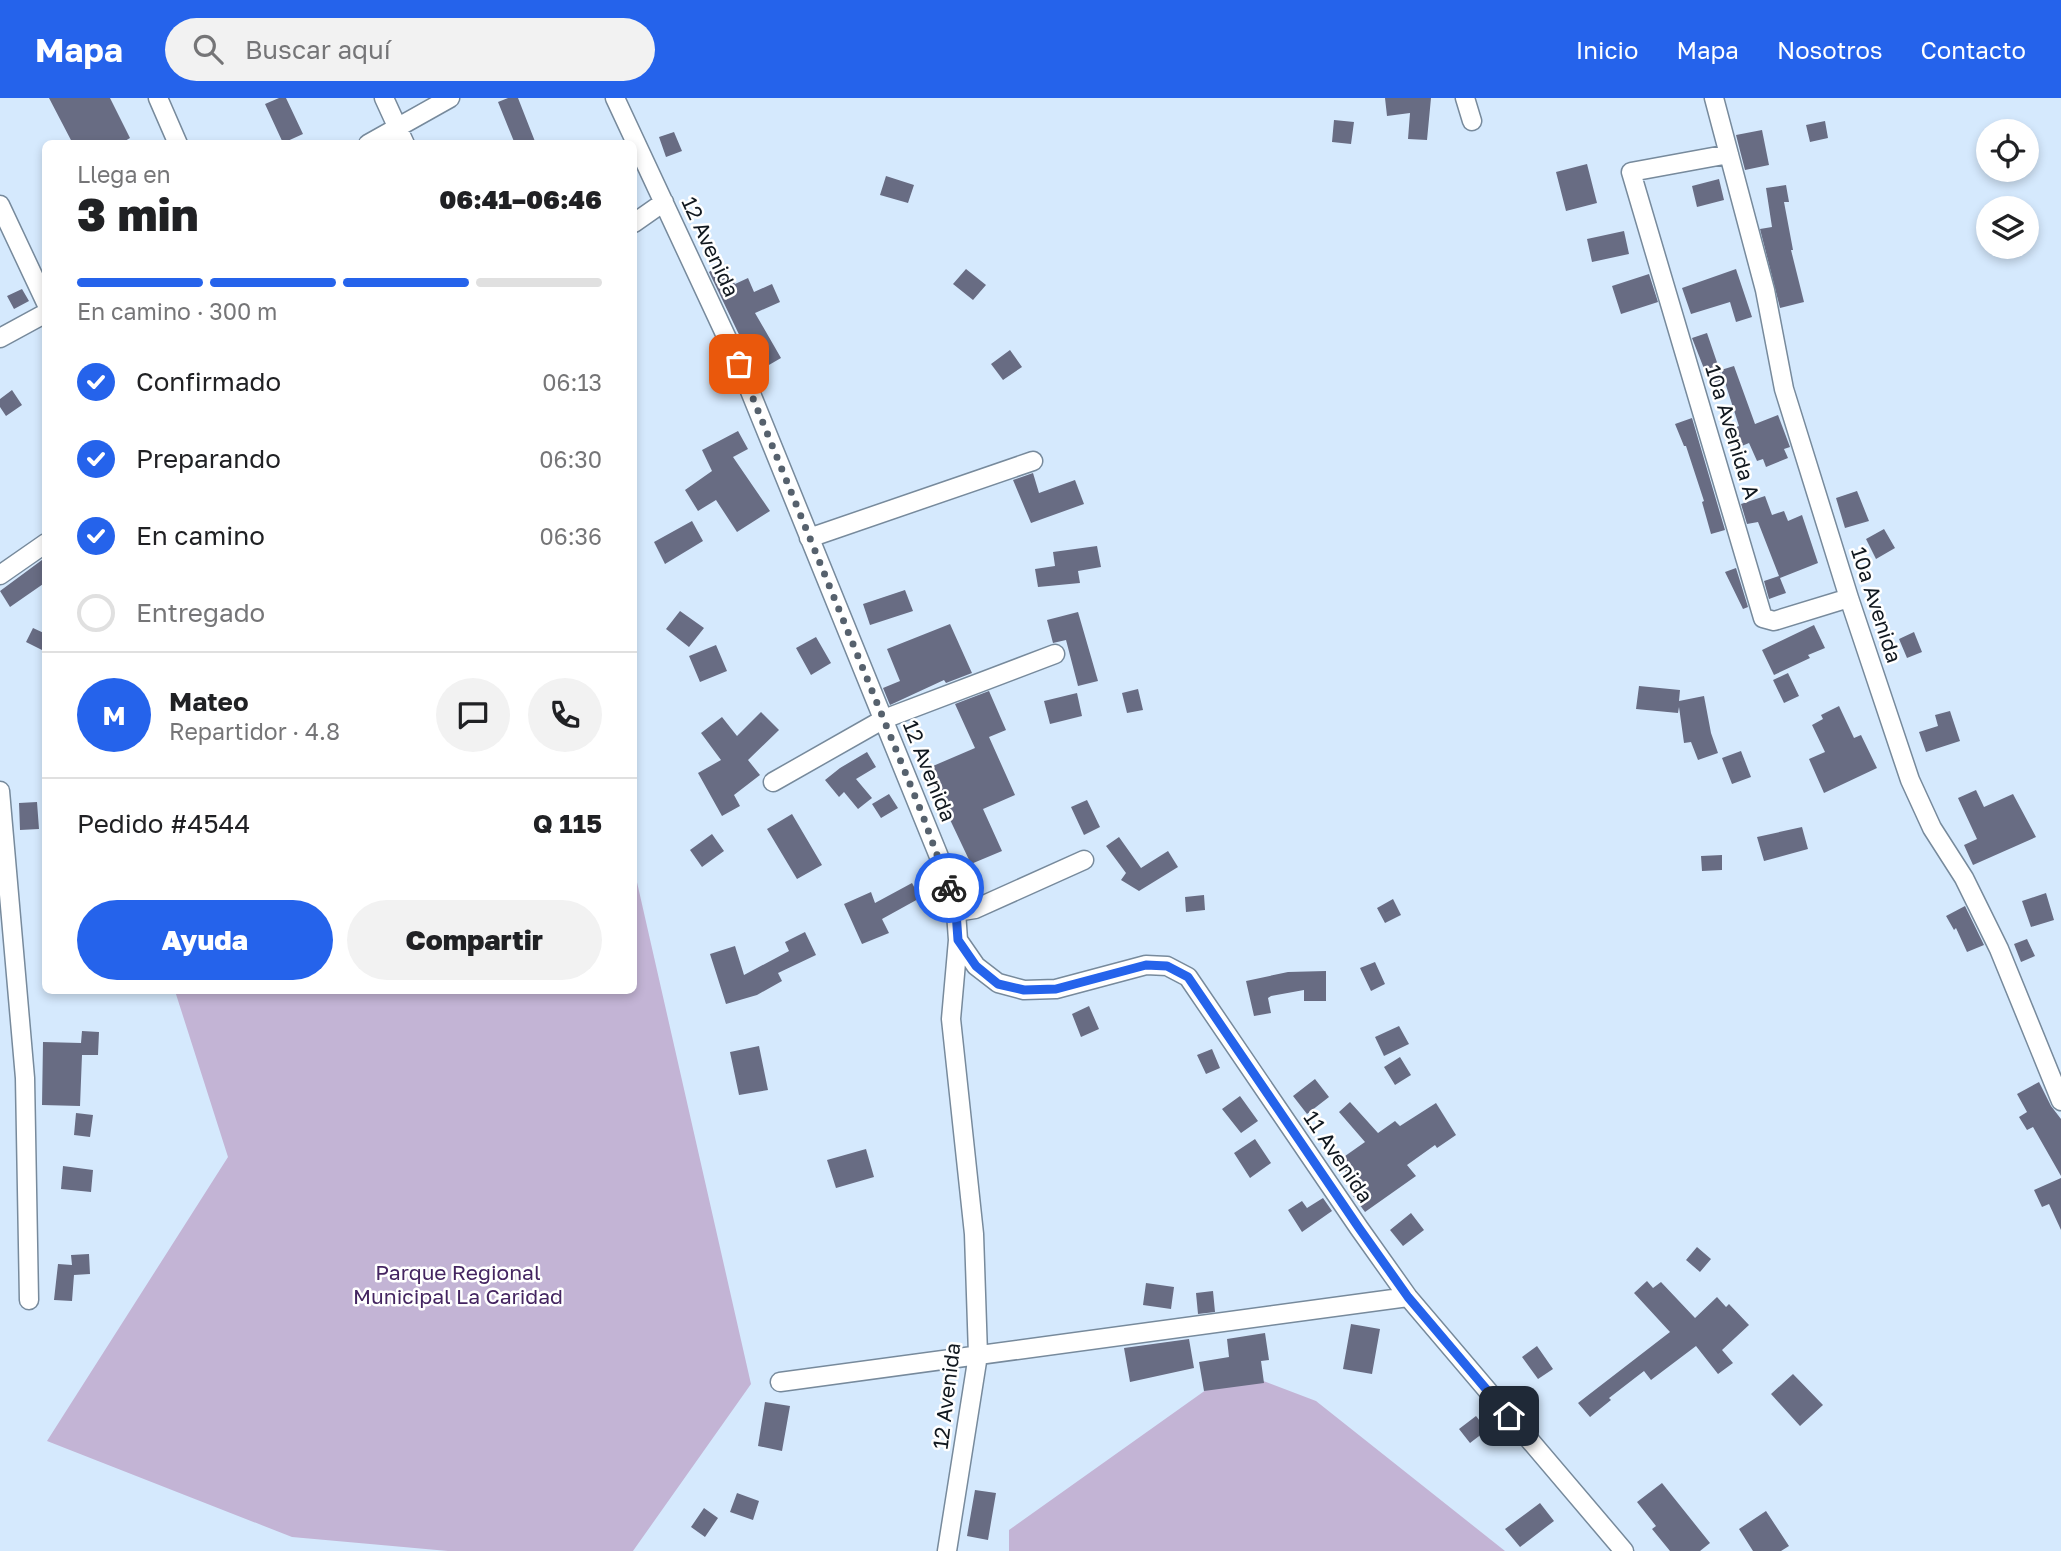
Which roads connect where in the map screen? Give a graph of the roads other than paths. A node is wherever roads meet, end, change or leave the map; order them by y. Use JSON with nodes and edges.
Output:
{"nodes":[{"id":1,"x":158,"y":98,"type":"edge"},
{"id":2,"x":384,"y":98,"type":"edge"},
{"id":3,"x":450,"y":98,"type":"edge"},
{"id":4,"x":615,"y":98,"type":"edge"},
{"id":5,"x":1465,"y":98,"type":"edge"},
{"id":6,"x":1714,"y":98,"type":"edge"},
{"id":7,"x":1472,"y":121,"type":"dead end"},
{"id":8,"x":402,"y":135,"type":"edge"},
{"id":9,"x":176,"y":140,"type":"edge"},
{"id":10,"x":383,"y":140,"type":"edge"},
{"id":11,"x":635,"y":140,"type":"edge"},
{"id":12,"x":637,"y":145,"type":"edge"},
{"id":13,"x":1729,"y":154,"type":"junction"},
{"id":14,"x":664,"y":202,"type":"junction"},
{"id":15,"x":0,"y":205,"type":"edge"},
{"id":16,"x":637,"y":221,"type":"edge"},
{"id":17,"x":42,"y":294,"type":"edge"},
{"id":18,"x":42,"y":315,"type":"edge"},
{"id":19,"x":0,"y":338,"type":"edge"},
{"id":20,"x":1033,"y":461,"type":"dead end"},
{"id":21,"x":809,"y":538,"type":"junction"},
{"id":22,"x":42,"y":546,"type":"edge"},
{"id":23,"x":0,"y":575,"type":"edge"},
{"id":24,"x":1849,"y":598,"type":"junction"},
{"id":25,"x":1055,"y":654,"type":"dead end"},
{"id":26,"x":884,"y":719,"type":"junction"},
{"id":27,"x":773,"y":782,"type":"dead end"},
{"id":28,"x":0,"y":791,"type":"edge"},
{"id":29,"x":1084,"y":860,"type":"dead end"},
{"id":30,"x":956,"y":912,"type":"junction"},
{"id":31,"x":958,"y":940,"type":"junction"},
{"id":32,"x":2061,"y":1101,"type":"edge"},
{"id":33,"x":1408,"y":1297,"type":"junction"},
{"id":34,"x":29,"y":1300,"type":"dead end"},
{"id":35,"x":978,"y":1355,"type":"junction"},
{"id":36,"x":780,"y":1382,"type":"dead end"},
{"id":37,"x":947,"y":1551,"type":"edge"},
{"id":38,"x":1624,"y":1551,"type":"edge"}],
"edges":[{"from":1,"to":9,"type":"street"},
{"from":2,"to":8,"type":"street"},
{"from":3,"to":8,"type":"street"},
{"from":4,"to":11,"type":"street","name":"12 Avenida"},
{"from":5,"to":7,"type":"street"},
{"from":6,"to":13,"type":"street","name":"10a Avenida"},
{"from":8,"to":10,"type":"street"},
{"from":12,"to":14,"type":"street","name":"12 Avenida"},
{"from":13,"to":24,"type":"street","name":"10a Avenida"},
{"from":13,"to":24,"type":"street","name":"10a Avenida A"},
{"from":14,"to":16,"type":"street"},
{"from":14,"to":21,"type":"street","name":"12 Avenida"},
{"from":15,"to":17,"type":"street"},
{"from":18,"to":19,"type":"street"},
{"from":20,"to":21,"type":"street"},
{"from":21,"to":26,"type":"street","name":"12 Avenida"},
{"from":22,"to":23,"type":"street"},
{"from":24,"to":32,"type":"street","name":"10a Avenida"},
{"from":25,"to":26,"type":"street"},
{"from":26,"to":27,"type":"street"},
{"from":26,"to":30,"type":"street","name":"12 Avenida"},
{"from":28,"to":34,"type":"street"},
{"from":29,"to":30,"type":"street"},
{"from":30,"to":31,"type":"street","name":"12 Avenida"},
{"from":31,"to":33,"type":"street","name":"11 Avenida"},
{"from":31,"to":35,"type":"street","name":"12 Avenida"},
{"from":33,"to":35,"type":"street"},
{"from":33,"to":38,"type":"street","name":"11 Avenida"},
{"from":35,"to":36,"type":"street"},
{"from":35,"to":37,"type":"street","name":"12 Avenida"}]}
